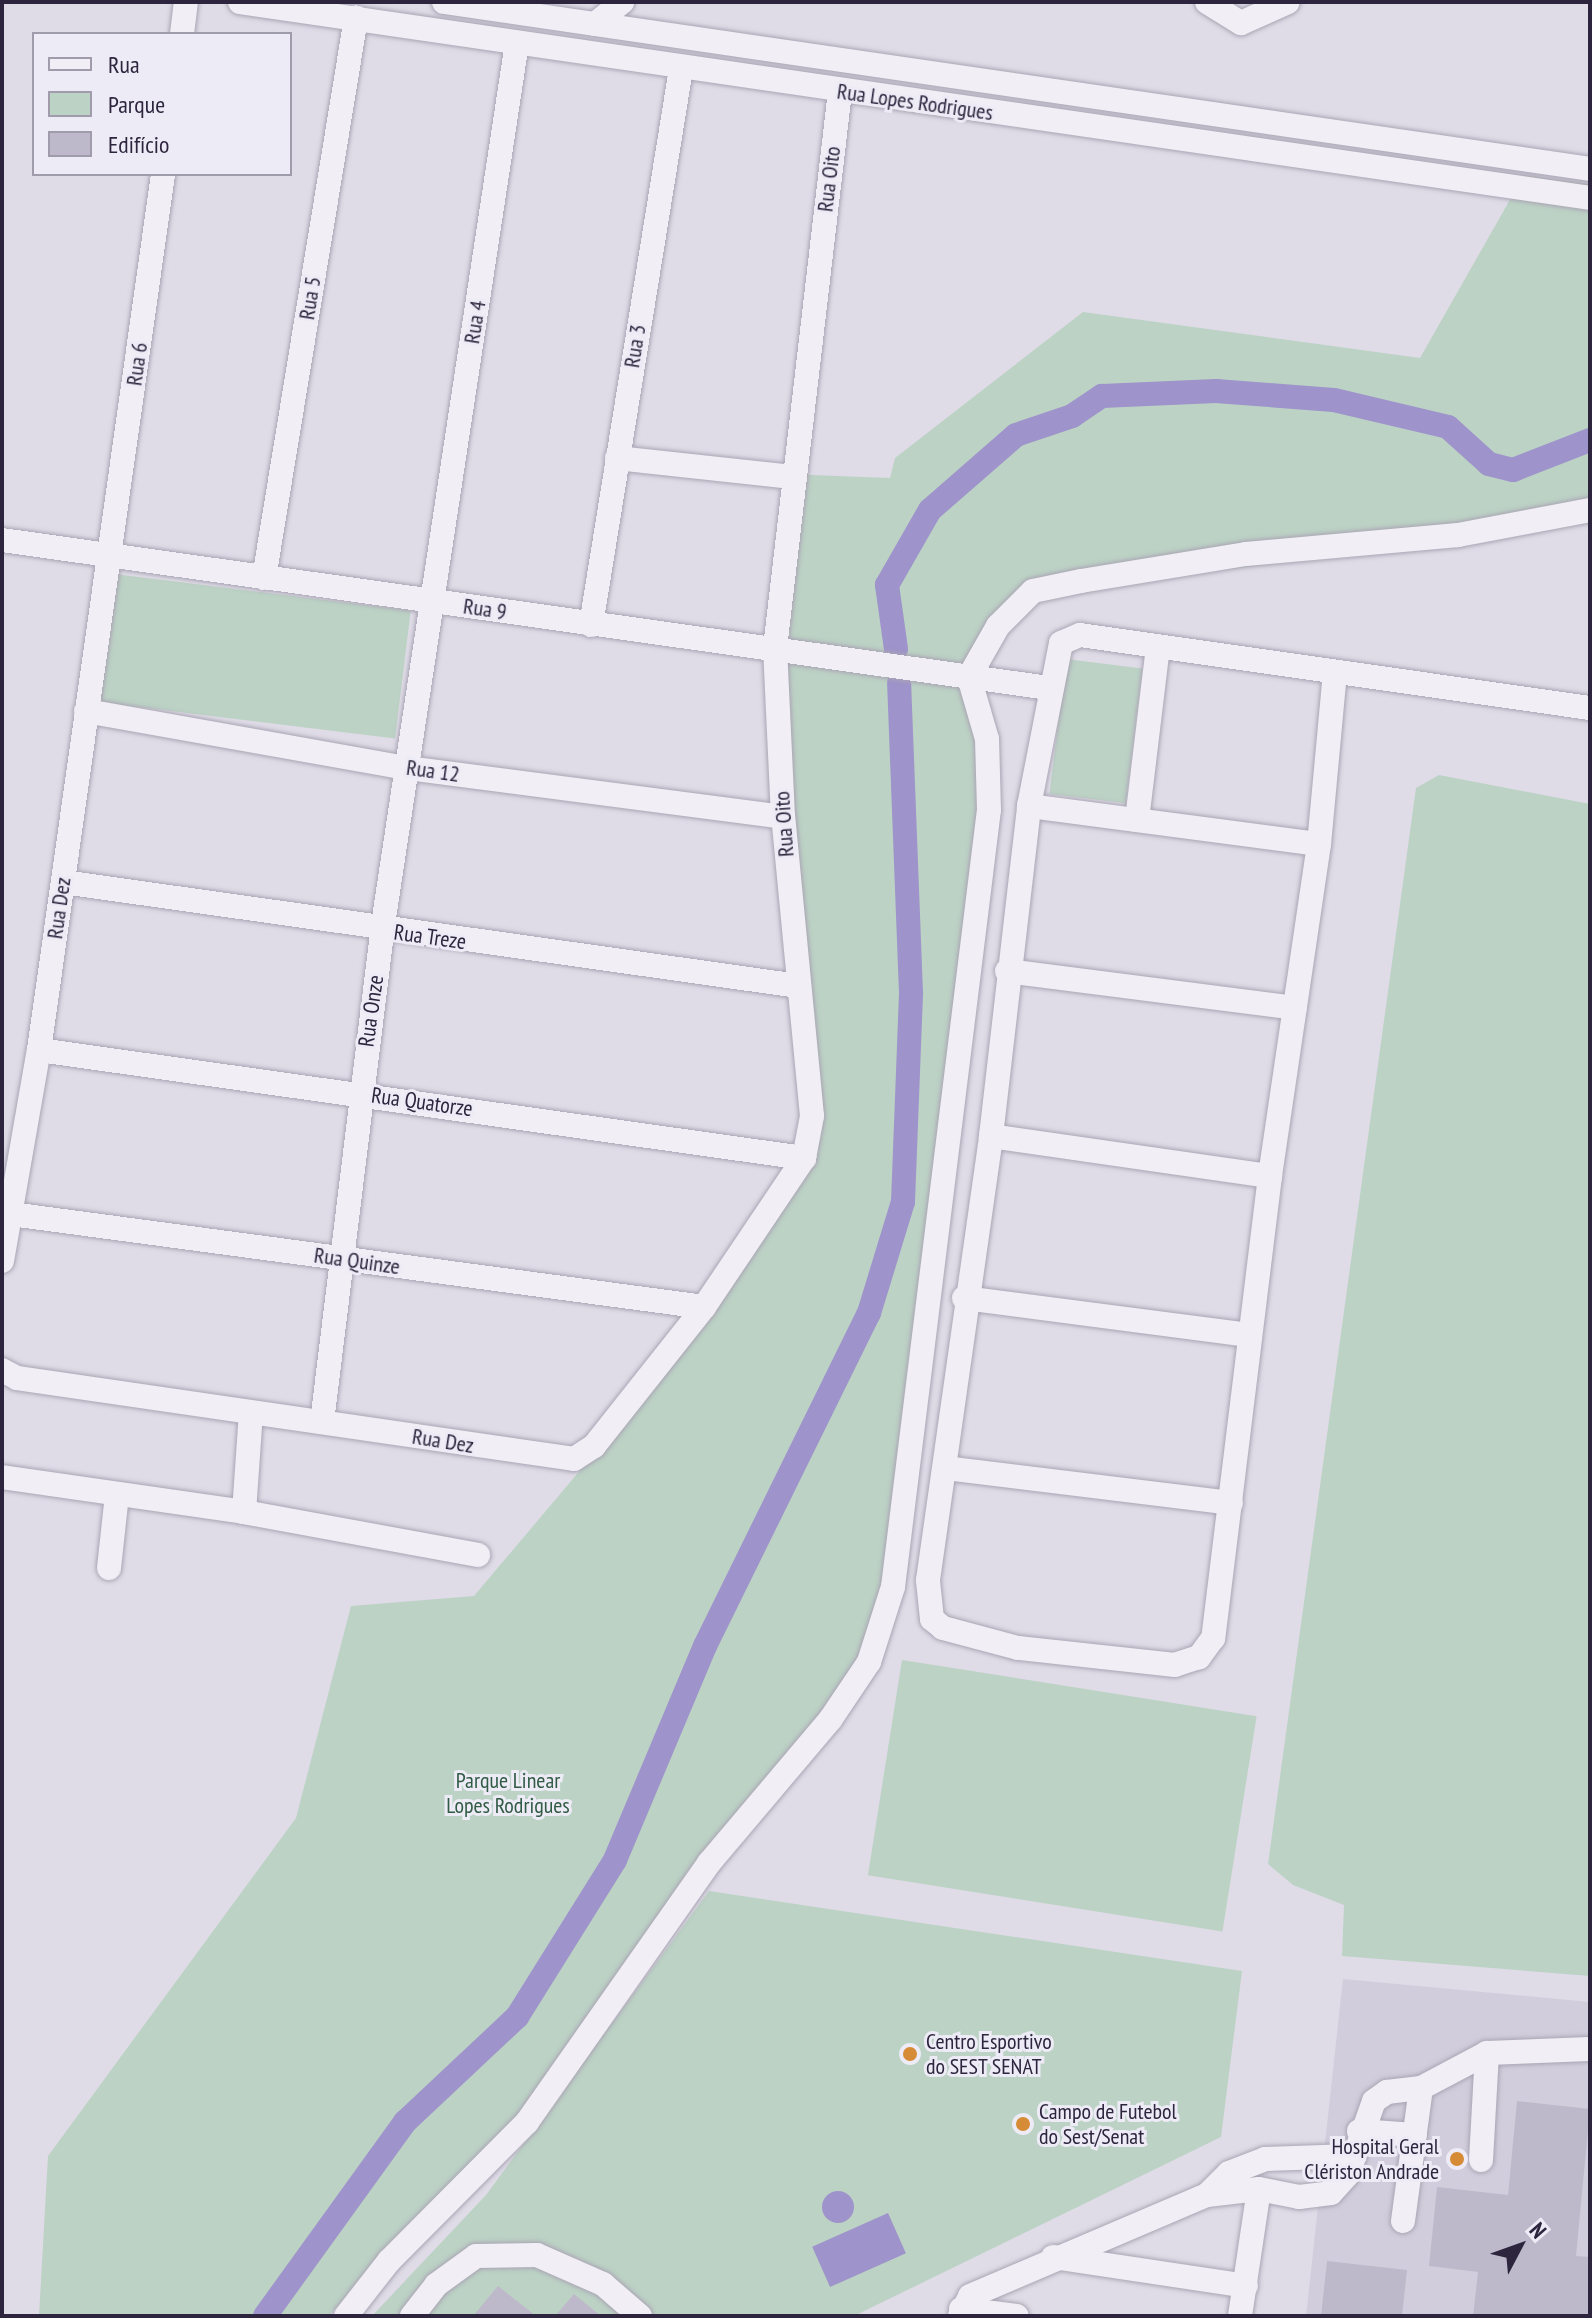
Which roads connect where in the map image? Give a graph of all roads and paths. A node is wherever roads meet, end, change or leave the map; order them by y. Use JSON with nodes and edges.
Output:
{"nodes":[{"id":1,"x":186,"y":2,"type":"edge"},
{"id":2,"x":240,"y":2,"type":"edge"},
{"id":3,"x":444,"y":2,"type":"edge"},
{"id":4,"x":622,"y":2,"type":"edge"},
{"id":5,"x":1288,"y":2,"type":"edge"},
{"id":6,"x":297,"y":6,"type":"edge"},
{"id":7,"x":1212,"y":7,"type":"edge"},
{"id":8,"x":552,"y":10,"type":"edge"},
{"id":9,"x":356,"y":18,"type":"junction"},
{"id":10,"x":595,"y":24,"type":"junction"},
{"id":11,"x":182,"y":32,"type":"edge"},
{"id":12,"x":517,"y":43,"type":"junction"},
{"id":13,"x":727,"y":43,"type":"junction"},
{"id":14,"x":681,"y":69,"type":"junction"},
{"id":15,"x":724,"y":75,"type":"junction"},
{"id":16,"x":1043,"y":90,"type":"junction"},
{"id":17,"x":840,"y":91,"type":"junction"},
{"id":18,"x":1038,"y":120,"type":"junction"},
{"id":19,"x":1590,"y":169,"type":"edge"},
{"id":20,"x":163,"y":176,"type":"edge"},
{"id":21,"x":1590,"y":198,"type":"edge"},
{"id":22,"x":617,"y":458,"type":"junction"},
{"id":23,"x":792,"y":477,"type":"junction"},
{"id":24,"x":1590,"y":510,"type":"edge"},
{"id":25,"x":2,"y":540,"type":"edge"},
{"id":26,"x":111,"y":555,"type":"junction"},
{"id":27,"x":264,"y":578,"type":"junction"},
{"id":28,"x":432,"y":602,"type":"junction"},
{"id":29,"x":591,"y":625,"type":"junction"},
{"id":30,"x":1158,"y":647,"type":"junction"},
{"id":31,"x":775,"y":648,"type":"junction"},
{"id":32,"x":1335,"y":672,"type":"junction"},
{"id":33,"x":969,"y":677,"type":"junction"},
{"id":34,"x":1048,"y":688,"type":"junction"},
{"id":35,"x":1590,"y":708,"type":"edge"},
{"id":36,"x":86,"y":711,"type":"junction"},
{"id":37,"x":407,"y":768,"type":"junction"},
{"id":38,"x":1029,"y":806,"type":"junction"},
{"id":39,"x":783,"y":817,"type":"junction"},
{"id":40,"x":1137,"y":820,"type":"junction"},
{"id":41,"x":1319,"y":844,"type":"junction"},
{"id":42,"x":63,"y":882,"type":"junction"},
{"id":43,"x":382,"y":931,"type":"junction"},
{"id":44,"x":1007,"y":971,"type":"junction"},
{"id":45,"x":798,"y":986,"type":"junction"},
{"id":46,"x":1295,"y":1008,"type":"junction"},
{"id":47,"x":39,"y":1050,"type":"junction"},
{"id":48,"x":360,"y":1093,"type":"junction"},
{"id":49,"x":991,"y":1136,"type":"junction"},
{"id":50,"x":804,"y":1158,"type":"junction"},
{"id":51,"x":1270,"y":1176,"type":"junction"},
{"id":52,"x":11,"y":1214,"type":"junction"},
{"id":53,"x":344,"y":1259,"type":"junction"},
{"id":54,"x":2,"y":1261,"type":"edge"},
{"id":55,"x":964,"y":1298,"type":"junction"},
{"id":56,"x":704,"y":1307,"type":"junction"},
{"id":57,"x":1249,"y":1335,"type":"junction"},
{"id":58,"x":2,"y":1370,"type":"edge"},
{"id":59,"x":251,"y":1413,"type":"junction"},
{"id":60,"x":322,"y":1422,"type":"junction"},
{"id":61,"x":554,"y":1457,"type":"joint"},
{"id":62,"x":946,"y":1468,"type":"junction"},
{"id":63,"x":2,"y":1477,"type":"edge"},
{"id":64,"x":117,"y":1494,"type":"junction"},
{"id":65,"x":1231,"y":1503,"type":"junction"},
{"id":66,"x":244,"y":1512,"type":"junction"},
{"id":67,"x":478,"y":1555,"type":"dead end"},
{"id":68,"x":109,"y":1568,"type":"dead end"},
{"id":69,"x":1590,"y":2049,"type":"edge"},
{"id":70,"x":1487,"y":2053,"type":"junction"},
{"id":71,"x":1421,"y":2088,"type":"junction"},
{"id":72,"x":1359,"y":2131,"type":"junction"},
{"id":73,"x":1415,"y":2135,"type":"junction"},
{"id":74,"x":1352,"y":2156,"type":"junction"},
{"id":75,"x":1481,"y":2160,"type":"dead end"},
{"id":76,"x":1259,"y":2189,"type":"junction"},
{"id":77,"x":1207,"y":2195,"type":"junction"},
{"id":78,"x":1403,"y":2221,"type":"dead end"},
{"id":79,"x":1053,"y":2257,"type":"junction"},
{"id":80,"x":1246,"y":2286,"type":"junction"},
{"id":81,"x":960,"y":2312,"type":"edge"},
{"id":82,"x":346,"y":2316,"type":"edge"},
{"id":83,"x":412,"y":2316,"type":"edge"},
{"id":84,"x":640,"y":2316,"type":"edge"},
{"id":85,"x":1017,"y":2316,"type":"edge"},
{"id":86,"x":1240,"y":2316,"type":"edge"}],
"edges":[{"from":1,"to":11,"type":"street"},
{"from":2,"to":6,"type":"street","name":"Rua Lopes Rodrigues"},
{"from":3,"to":8,"type":"street","name":"Rua Lopes Rodrigues"},
{"from":4,"to":10,"type":"street"},
{"from":5,"to":7,"type":"street"},
{"from":6,"to":9,"type":"street","name":"Rua Lopes Rodrigues"},
{"from":8,"to":10,"type":"street","name":"Rua Lopes Rodrigues"},
{"from":9,"to":12,"type":"street","name":"Rua Lopes Rodrigues"},
{"from":9,"to":27,"type":"street","name":"Rua 5"},
{"from":10,"to":13,"type":"street","name":"Rua Lopes Rodrigues"},
{"from":12,"to":14,"type":"street","name":"Rua Lopes Rodrigues"},
{"from":12,"to":28,"type":"street","name":"Rua 4"},
{"from":13,"to":15,"type":"street"},
{"from":13,"to":16,"type":"street","name":"Rua Lopes Rodrigues"},
{"from":14,"to":15,"type":"street","name":"Rua Lopes Rodrigues"},
{"from":14,"to":22,"type":"street","name":"Rua 3"},
{"from":15,"to":17,"type":"street","name":"Rua Lopes Rodrigues"},
{"from":16,"to":18,"type":"street"},
{"from":16,"to":19,"type":"street","name":"Rua Lopes Rodrigues"},
{"from":17,"to":18,"type":"street","name":"Rua Lopes Rodrigues"},
{"from":17,"to":23,"type":"street","name":"Rua Oito"},
{"from":18,"to":21,"type":"street","name":"Rua Lopes Rodrigues"},
{"from":20,"to":26,"type":"street","name":"Rua 6"},
{"from":22,"to":23,"type":"street"},
{"from":22,"to":29,"type":"street","name":"Rua 3"},
{"from":23,"to":31,"type":"street","name":"Rua Oito"},
{"from":24,"to":33,"type":"street"},
{"from":25,"to":26,"type":"street","name":"Rua 9"},
{"from":26,"to":27,"type":"street","name":"Rua 9"},
{"from":26,"to":36,"type":"street","name":"Rua Dez"},
{"from":27,"to":28,"type":"street","name":"Rua 9"},
{"from":28,"to":29,"type":"street","name":"Rua 9"},
{"from":28,"to":37,"type":"street","name":"Rua Onze"},
{"from":29,"to":31,"type":"street","name":"Rua 9"},
{"from":30,"to":32,"type":"street"},
{"from":30,"to":34,"type":"street"},
{"from":30,"to":40,"type":"street"},
{"from":31,"to":33,"type":"street","name":"Rua 9"},
{"from":31,"to":39,"type":"street","name":"Rua Oito"},
{"from":32,"to":35,"type":"street"},
{"from":32,"to":41,"type":"street"},
{"from":33,"to":34,"type":"street","name":"Rua 9"},
{"from":33,"to":82,"type":"street"},
{"from":34,"to":38,"type":"street"},
{"from":36,"to":37,"type":"street","name":"Rua 12"},
{"from":36,"to":42,"type":"street","name":"Rua Dez"},
{"from":37,"to":39,"type":"street","name":"Rua 12"},
{"from":37,"to":43,"type":"street","name":"Rua Onze"},
{"from":38,"to":40,"type":"street"},
{"from":38,"to":44,"type":"street"},
{"from":39,"to":45,"type":"street","name":"Rua Oito"},
{"from":40,"to":41,"type":"street"},
{"from":41,"to":46,"type":"street"},
{"from":42,"to":43,"type":"street","name":"Rua Treze"},
{"from":42,"to":47,"type":"street","name":"Rua Dez"},
{"from":43,"to":45,"type":"street","name":"Rua Treze"},
{"from":43,"to":48,"type":"street","name":"Rua Onze"},
{"from":44,"to":46,"type":"street"},
{"from":44,"to":49,"type":"street"},
{"from":45,"to":50,"type":"street","name":"Rua Oito"},
{"from":46,"to":51,"type":"street"},
{"from":47,"to":48,"type":"street","name":"Rua Quatorze"},
{"from":47,"to":52,"type":"street","name":"Rua Dez"},
{"from":48,"to":50,"type":"street","name":"Rua Quatorze"},
{"from":48,"to":53,"type":"street","name":"Rua Onze"},
{"from":49,"to":51,"type":"street"},
{"from":49,"to":55,"type":"street"},
{"from":50,"to":56,"type":"street","name":"Rua Oito"},
{"from":51,"to":57,"type":"street"},
{"from":52,"to":53,"type":"street","name":"Rua Quinze"},
{"from":52,"to":54,"type":"street","name":"Rua Dez"},
{"from":53,"to":56,"type":"street","name":"Rua Quinze"},
{"from":53,"to":60,"type":"street","name":"Rua Onze"},
{"from":55,"to":57,"type":"street"},
{"from":55,"to":62,"type":"street"},
{"from":56,"to":61,"type":"street","name":"Rua Oito"},
{"from":57,"to":65,"type":"street"},
{"from":58,"to":59,"type":"street","name":"Rua Dez"},
{"from":59,"to":60,"type":"street","name":"Rua Dez"},
{"from":59,"to":66,"type":"street"},
{"from":60,"to":61,"type":"street","name":"Rua Dez"},
{"from":62,"to":65,"type":"street"},
{"from":62,"to":65,"type":"street"},
{"from":63,"to":64,"type":"street"},
{"from":64,"to":66,"type":"street"},
{"from":64,"to":68,"type":"street"},
{"from":66,"to":67,"type":"street"},
{"from":69,"to":70,"type":"street"},
{"from":70,"to":71,"type":"street"},
{"from":70,"to":75,"type":"street"},
{"from":71,"to":72,"type":"street"},
{"from":71,"to":73,"type":"street"},
{"from":72,"to":73,"type":"street"},
{"from":72,"to":74,"type":"street"},
{"from":73,"to":78,"type":"street"},
{"from":74,"to":76,"type":"street"},
{"from":74,"to":77,"type":"street"},
{"from":76,"to":77,"type":"street"},
{"from":76,"to":80,"type":"street"},
{"from":77,"to":79,"type":"street"},
{"from":79,"to":80,"type":"street"},
{"from":79,"to":81,"type":"street"},
{"from":80,"to":86,"type":"street"},
{"from":81,"to":85,"type":"street"},
{"from":83,"to":84,"type":"street"}]}
